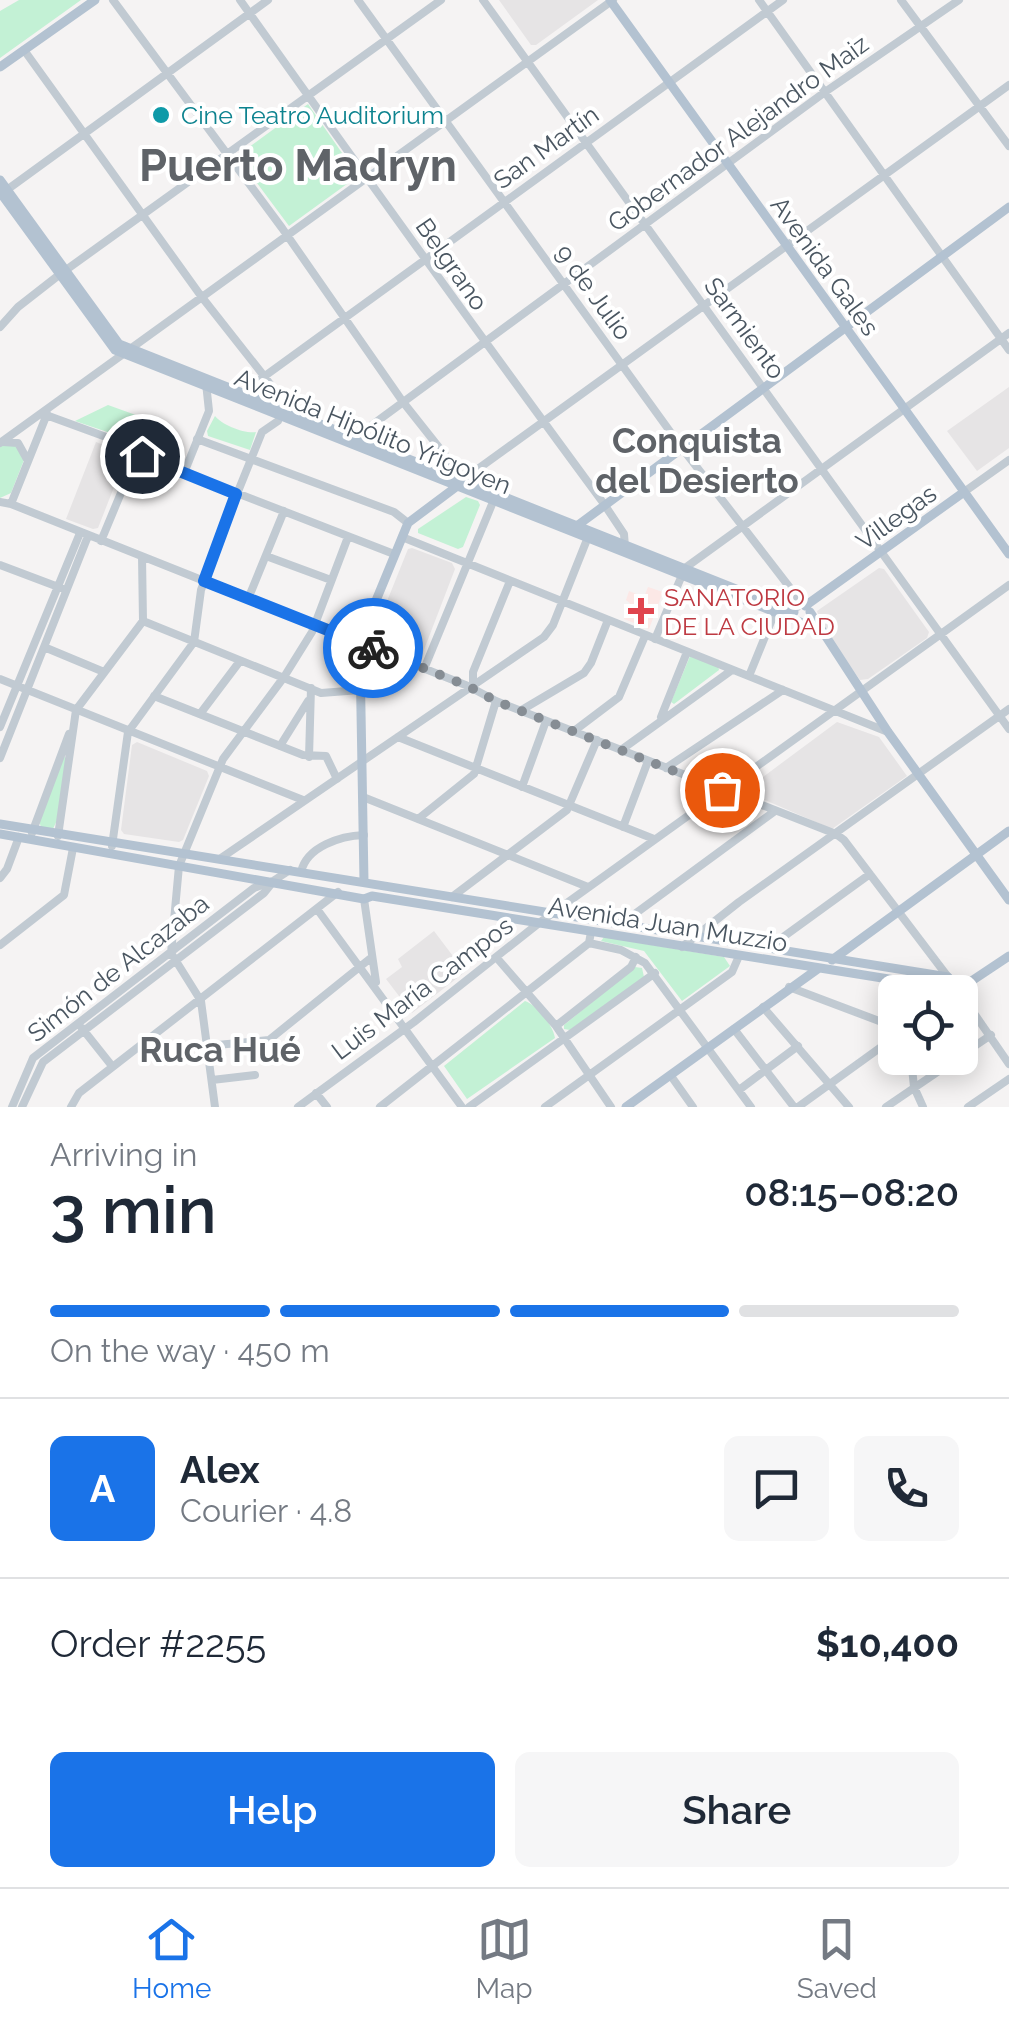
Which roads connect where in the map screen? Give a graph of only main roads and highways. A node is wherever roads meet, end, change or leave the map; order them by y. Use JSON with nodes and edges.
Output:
{"nodes":[{"id":1,"x":94,"y":0,"type":"edge"},
{"id":2,"x":611,"y":1,"type":"edge"},
{"id":3,"x":0,"y":67,"type":"edge"},
{"id":4,"x":0,"y":180,"type":"edge"},
{"id":5,"x":2,"y":193,"type":"edge"},
{"id":6,"x":1009,"y":208,"type":"edge"},
{"id":7,"x":846,"y":328,"type":"junction"},
{"id":8,"x":461,"y":483,"type":"junction"},
{"id":9,"x":964,"y":492,"type":"junction"},
{"id":10,"x":574,"y":528,"type":"junction"},
{"id":11,"x":624,"y":548,"type":"junction"},
{"id":12,"x":1009,"y":554,"type":"edge"},
{"id":13,"x":683,"y":571,"type":"junction"},
{"id":14,"x":801,"y":613,"type":"junction"},
{"id":15,"x":0,"y":824,"type":"edge"},
{"id":16,"x":1009,"y":832,"type":"edge"},
{"id":17,"x":0,"y":834,"type":"edge"},
{"id":18,"x":32,"y":834,"type":"junction"},
{"id":19,"x":977,"y":855,"type":"junction"},
{"id":20,"x":365,"y":882,"type":"junction"},
{"id":21,"x":365,"y":897,"type":"junction"},
{"id":22,"x":1009,"y":900,"type":"edge"},
{"id":23,"x":450,"y":902,"type":"junction"},
{"id":24,"x":1009,"y":956,"type":"edge"},
{"id":25,"x":833,"y":959,"type":"junction"},
{"id":26,"x":793,"y":965,"type":"junction"},
{"id":27,"x":818,"y":969,"type":"junction"},
{"id":28,"x":935,"y":975,"type":"edge"},
{"id":29,"x":978,"y":978,"type":"edge"},
{"id":30,"x":878,"y":979,"type":"edge"},
{"id":31,"x":794,"y":984,"type":"junction"},
{"id":32,"x":626,"y":1107,"type":"edge"}],
"edges":[{"from":1,"to":3,"type":"main road"},
{"from":2,"to":7,"type":"main road","name":"Avenida Gales"},
{"from":4,"to":5,"type":"main road","name":"Avenida Hipólito Yrigoyen"},
{"from":5,"to":8,"type":"main road","name":"Avenida Hipólito Yrigoyen"},
{"from":6,"to":7,"type":"main road"},
{"from":7,"to":9,"type":"main road","name":"Avenida Gales"},
{"from":7,"to":10,"type":"main road"},
{"from":8,"to":10,"type":"main road","name":"Avenida Hipólito Yrigoyen"},
{"from":8,"to":20,"type":"main road"},
{"from":9,"to":12,"type":"main road","name":"Avenida Gales"},
{"from":9,"to":14,"type":"main road","name":"Villegas"},
{"from":10,"to":11,"type":"main road","name":"Avenida Hipólito Yrigoyen"},
{"from":10,"to":11,"type":"main road","name":"Avenida Hipólito Yrigoyen"},
{"from":11,"to":13,"type":"main road","name":"Avenida Hipólito Yrigoyen"},
{"from":13,"to":14,"type":"main road","name":"Avenida Hipólito Yrigoyen"},
{"from":13,"to":14,"type":"main road","name":"Avenida Hipólito Yrigoyen"},
{"from":14,"to":19,"type":"main road"},
{"from":15,"to":18,"type":"main road","name":"Avenida Juan Muzzio"},
{"from":16,"to":19,"type":"main road"},
{"from":17,"to":18,"type":"main road","name":"Avenida Juan Muzzio"},
{"from":18,"to":20,"type":"main road","name":"Avenida Juan Muzzio"},
{"from":18,"to":21,"type":"main road","name":"Avenida Juan Muzzio"},
{"from":19,"to":22,"type":"main road"},
{"from":19,"to":25,"type":"main road"},
{"from":20,"to":21,"type":"main road"},
{"from":20,"to":21,"type":"main road"},
{"from":20,"to":23,"type":"main road","name":"Avenida Juan Muzzio"},
{"from":21,"to":23,"type":"main road","name":"Avenida Juan Muzzio"},
{"from":23,"to":25,"type":"main road","name":"Avenida Juan Muzzio"},
{"from":23,"to":26,"type":"main road","name":"Avenida Juan Muzzio"},
{"from":24,"to":29,"type":"main road"},
{"from":25,"to":27,"type":"main road"},
{"from":25,"to":28,"type":"main road","name":"Avenida Juan Muzzio"},
{"from":26,"to":27,"type":"main road","name":"Avenida Juan Muzzio"},
{"from":26,"to":31,"type":"main road"},
{"from":27,"to":30,"type":"main road","name":"Avenida Juan Muzzio"},
{"from":27,"to":31,"type":"main road"},
{"from":31,"to":32,"type":"main road"}]}
